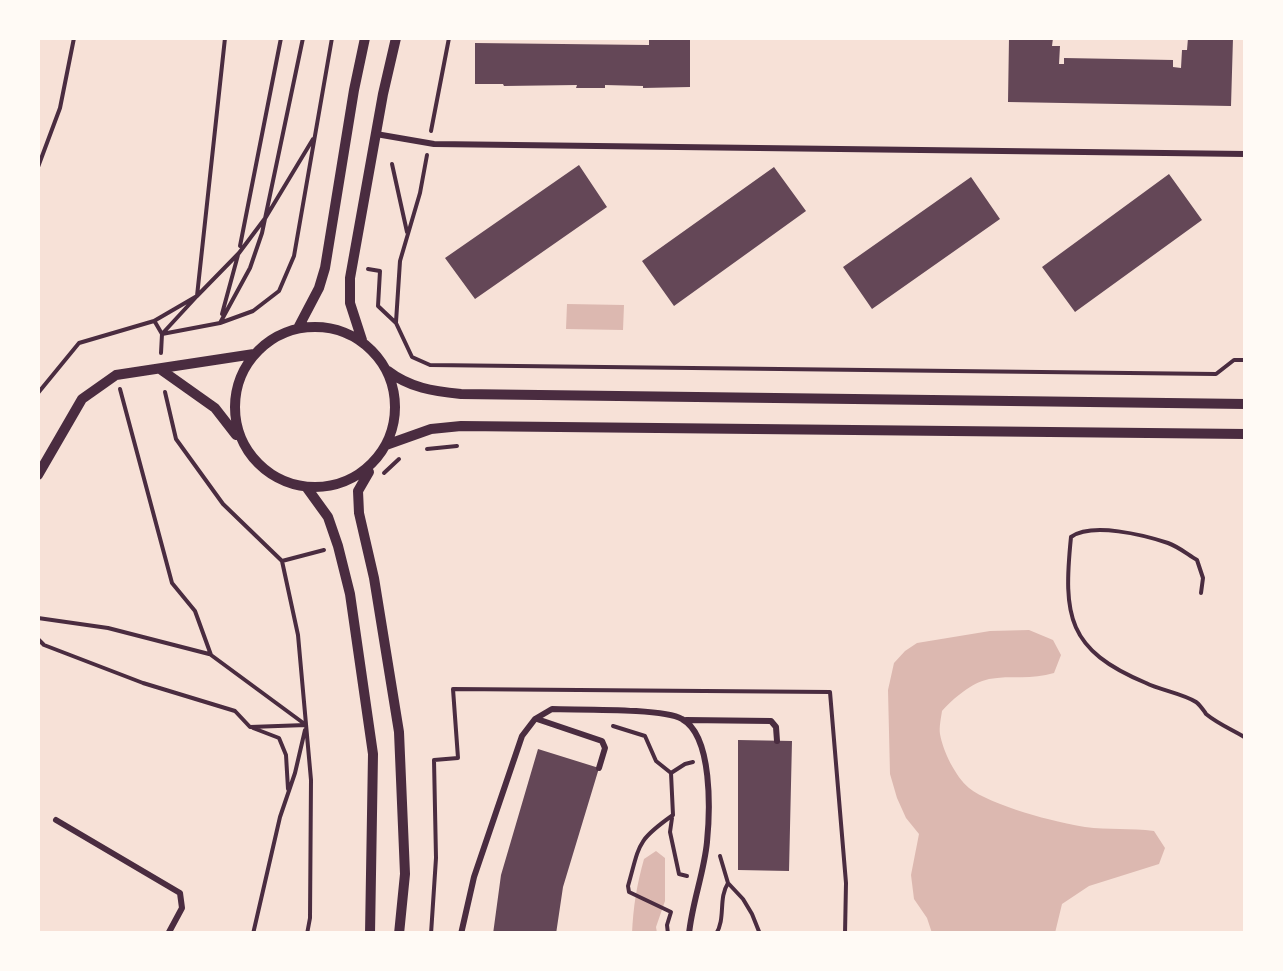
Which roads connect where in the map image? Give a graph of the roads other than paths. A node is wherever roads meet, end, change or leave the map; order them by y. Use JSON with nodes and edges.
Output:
{"nodes":[{"id":1,"x":366,"y":38,"type":"edge"},
{"id":2,"x":396,"y":38,"type":"edge"},
{"id":3,"x":375,"y":134,"type":"junction"},
{"id":4,"x":1246,"y":154,"type":"edge"},
{"id":5,"x":298,"y":328,"type":"junction"},
{"id":6,"x":362,"y":341,"type":"junction"},
{"id":7,"x":254,"y":354,"type":"junction"},
{"id":8,"x":160,"y":369,"type":"junction"},
{"id":9,"x":388,"y":371,"type":"junction"},
{"id":10,"x":1246,"y":404,"type":"edge"},
{"id":11,"x":1246,"y":434,"type":"edge"},
{"id":12,"x":243,"y":444,"type":"junction"},
{"id":13,"x":386,"y":446,"type":"junction"},
{"id":14,"x":372,"y":465,"type":"junction"},
{"id":15,"x":38,"y":476,"type":"edge"},
{"id":16,"x":307,"y":488,"type":"junction"},
{"id":17,"x":536,"y":719,"type":"junction"},
{"id":18,"x":685,"y":720,"type":"junction"},
{"id":19,"x":777,"y":741,"type":"dead end"},
{"id":20,"x":598,"y":768,"type":"dead end"},
{"id":21,"x":56,"y":820,"type":"dead end"},
{"id":22,"x":168,"y":934,"type":"edge"},
{"id":23,"x":370,"y":934,"type":"edge"},
{"id":24,"x":399,"y":934,"type":"edge"},
{"id":25,"x":461,"y":934,"type":"edge"},
{"id":26,"x":690,"y":934,"type":"edge"}],
"edges":[{"from":1,"to":5,"type":"street"},
{"from":2,"to":3,"type":"street"},
{"from":3,"to":4,"type":"lane"},
{"from":3,"to":6,"type":"street"},
{"from":5,"to":6,"type":"street"},
{"from":5,"to":7,"type":"street"},
{"from":6,"to":9,"type":"street"},
{"from":7,"to":8,"type":"street"},
{"from":7,"to":12,"type":"street"},
{"from":8,"to":12,"type":"street"},
{"from":8,"to":15,"type":"street"},
{"from":9,"to":10,"type":"street"},
{"from":9,"to":13,"type":"street"},
{"from":11,"to":13,"type":"street"},
{"from":12,"to":16,"type":"street"},
{"from":13,"to":14,"type":"street"},
{"from":14,"to":16,"type":"street"},
{"from":14,"to":24,"type":"street"},
{"from":16,"to":23,"type":"street"},
{"from":17,"to":18,"type":"lane"},
{"from":17,"to":20,"type":"lane"},
{"from":17,"to":25,"type":"lane"},
{"from":18,"to":19,"type":"lane"},
{"from":18,"to":26,"type":"lane"},
{"from":21,"to":22,"type":"lane"}]}
